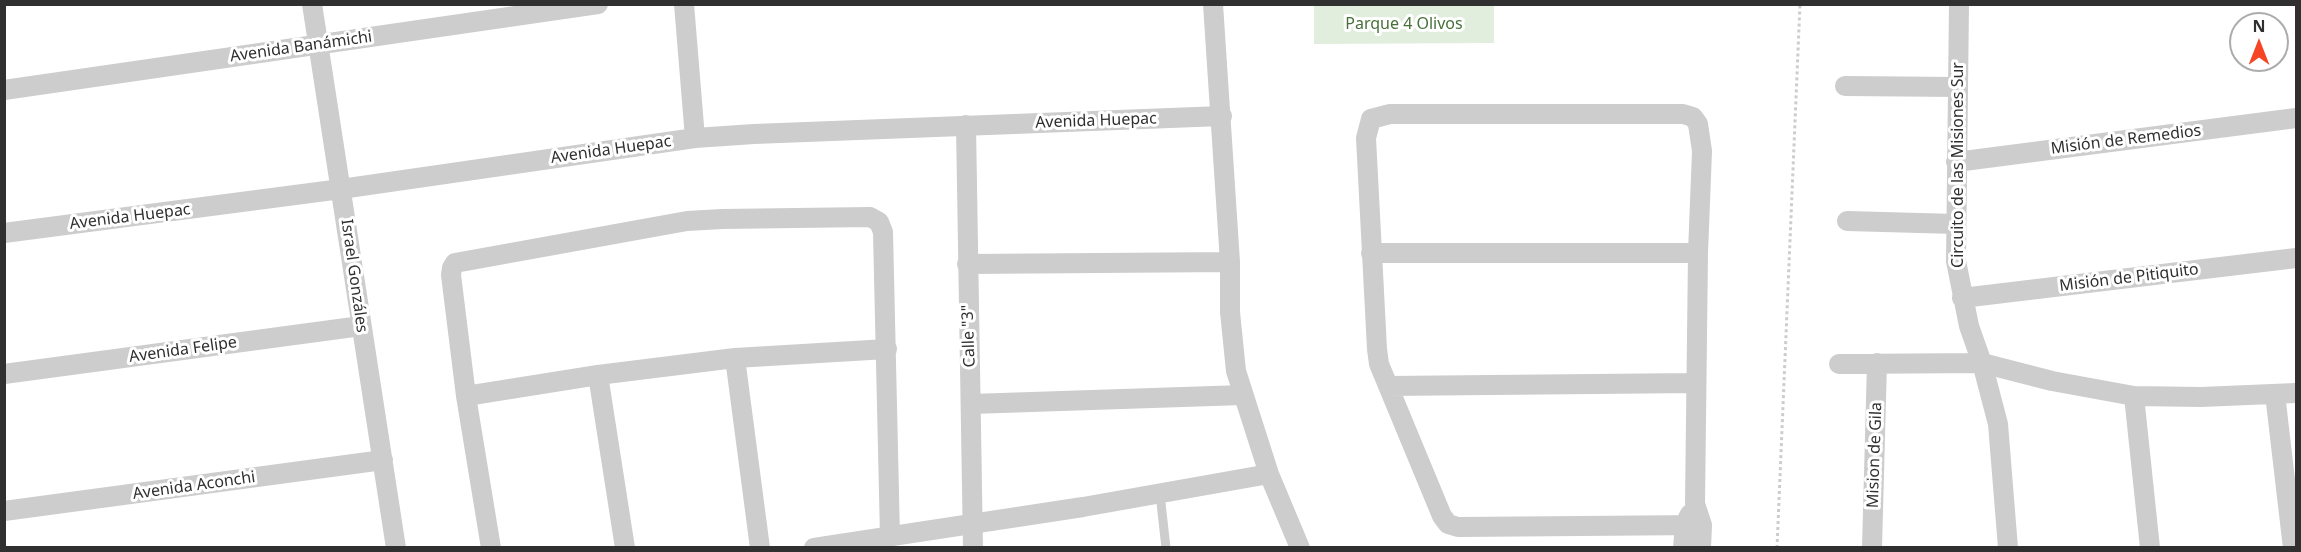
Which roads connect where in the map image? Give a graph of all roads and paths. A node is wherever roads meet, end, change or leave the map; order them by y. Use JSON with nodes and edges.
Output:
{"nodes":[{"id":1,"x":312,"y":4,"type":"edge"},
{"id":2,"x":598,"y":4,"type":"edge"},
{"id":3,"x":684,"y":4,"type":"edge"},
{"id":4,"x":1213,"y":4,"type":"edge"},
{"id":5,"x":1800,"y":4,"type":"edge"},
{"id":6,"x":1959,"y":4,"type":"edge"},
{"id":7,"x":318,"y":45,"type":"junction"},
{"id":8,"x":1845,"y":86,"type":"dead end"},
{"id":9,"x":1958,"y":87,"type":"junction"},
{"id":10,"x":4,"y":90,"type":"edge"},
{"id":11,"x":1222,"y":116,"type":"junction"},
{"id":12,"x":2296,"y":118,"type":"edge"},
{"id":13,"x":966,"y":125,"type":"junction"},
{"id":14,"x":695,"y":138,"type":"junction"},
{"id":15,"x":1956,"y":162,"type":"junction"},
{"id":16,"x":341,"y":189,"type":"junction"},
{"id":17,"x":1847,"y":221,"type":"dead end"},
{"id":18,"x":1956,"y":224,"type":"junction"},
{"id":19,"x":4,"y":233,"type":"edge"},
{"id":20,"x":1371,"y":253,"type":"junction"},
{"id":21,"x":1698,"y":253,"type":"junction"},
{"id":22,"x":2296,"y":258,"type":"edge"},
{"id":23,"x":1230,"y":262,"type":"junction"},
{"id":24,"x":967,"y":264,"type":"junction"},
{"id":25,"x":1962,"y":298,"type":"junction"},
{"id":26,"x":361,"y":326,"type":"junction"},
{"id":27,"x":887,"y":349,"type":"junction"},
{"id":28,"x":735,"y":357,"type":"junction"},
{"id":29,"x":1877,"y":363,"type":"junction"},
{"id":30,"x":1982,"y":363,"type":"junction"},
{"id":31,"x":1839,"y":364,"type":"dead end"},
{"id":32,"x":4,"y":374,"type":"edge"},
{"id":33,"x":598,"y":375,"type":"junction"},
{"id":34,"x":1696,"y":383,"type":"junction"},
{"id":35,"x":1388,"y":386,"type":"junction"},
{"id":36,"x":2296,"y":393,"type":"edge"},
{"id":37,"x":2274,"y":394,"type":"junction"},
{"id":38,"x":1243,"y":395,"type":"junction"},
{"id":39,"x":466,"y":396,"type":"junction"},
{"id":40,"x":2134,"y":396,"type":"junction"},
{"id":41,"x":971,"y":404,"type":"junction"},
{"id":42,"x":383,"y":460,"type":"junction"},
{"id":43,"x":1269,"y":474,"type":"junction"},
{"id":44,"x":1161,"y":494,"type":"junction"},
{"id":45,"x":4,"y":511,"type":"edge"},
{"id":46,"x":972,"y":525,"type":"junction"},
{"id":47,"x":1693,"y":525,"type":"junction"},
{"id":48,"x":890,"y":537,"type":"junction"},
{"id":49,"x":396,"y":548,"type":"edge"},
{"id":50,"x":491,"y":548,"type":"edge"},
{"id":51,"x":625,"y":548,"type":"edge"},
{"id":52,"x":760,"y":548,"type":"edge"},
{"id":53,"x":814,"y":548,"type":"edge"},
{"id":54,"x":973,"y":548,"type":"edge"},
{"id":55,"x":1166,"y":548,"type":"edge"},
{"id":56,"x":1300,"y":548,"type":"edge"},
{"id":57,"x":1683,"y":548,"type":"edge"},
{"id":58,"x":1701,"y":548,"type":"edge"},
{"id":59,"x":1777,"y":548,"type":"edge"},
{"id":60,"x":1872,"y":548,"type":"edge"},
{"id":61,"x":2008,"y":548,"type":"edge"},
{"id":62,"x":2150,"y":548,"type":"edge"},
{"id":63,"x":2293,"y":548,"type":"edge"}],
"edges":[{"from":1,"to":7,"type":"street","name":"Israel Gonzáles"},
{"from":2,"to":7,"type":"street","name":"Avenida Banámichi"},
{"from":3,"to":14,"type":"street"},
{"from":4,"to":11,"type":"street"},
{"from":5,"to":59,"type":"path"},
{"from":6,"to":9,"type":"street","name":"Circuito de las Misiones Sur"},
{"from":7,"to":10,"type":"street","name":"Avenida Banámichi"},
{"from":7,"to":16,"type":"street","name":"Israel Gonzáles"},
{"from":8,"to":9,"type":"street"},
{"from":9,"to":15,"type":"street","name":"Circuito de las Misiones Sur"},
{"from":11,"to":13,"type":"street","name":"Avenida Huepac"},
{"from":11,"to":23,"type":"street"},
{"from":12,"to":15,"type":"street","name":"Misión de Remedios"},
{"from":13,"to":14,"type":"street","name":"Avenida Huepac"},
{"from":13,"to":24,"type":"street","name":"Calle \"3\""},
{"from":14,"to":16,"type":"street","name":"Avenida Huepac"},
{"from":15,"to":18,"type":"street","name":"Circuito de las Misiones Sur"},
{"from":16,"to":19,"type":"street","name":"Avenida Huepac"},
{"from":16,"to":26,"type":"street","name":"Israel Gonzáles"},
{"from":17,"to":18,"type":"street"},
{"from":18,"to":25,"type":"street","name":"Circuito de las Misiones Sur"},
{"from":20,"to":21,"type":"street"},
{"from":20,"to":21,"type":"street"},
{"from":20,"to":35,"type":"street"},
{"from":21,"to":34,"type":"street"},
{"from":22,"to":25,"type":"street","name":"Misión de Pitiquito"},
{"from":23,"to":24,"type":"street"},
{"from":23,"to":38,"type":"street"},
{"from":24,"to":41,"type":"street","name":"Calle \"3\""},
{"from":25,"to":30,"type":"street","name":"Circuito de las Misiones Sur"},
{"from":26,"to":32,"type":"street","name":"Avenida Felipe"},
{"from":26,"to":42,"type":"street","name":"Israel Gonzáles"},
{"from":27,"to":28,"type":"street"},
{"from":27,"to":39,"type":"street"},
{"from":27,"to":48,"type":"street"},
{"from":28,"to":33,"type":"street"},
{"from":28,"to":52,"type":"street"},
{"from":29,"to":30,"type":"street"},
{"from":29,"to":31,"type":"street"},
{"from":29,"to":60,"type":"street","name":"Mision de Gila"},
{"from":30,"to":40,"type":"street"},
{"from":30,"to":61,"type":"street","name":"Circuito de las Misiones Sur"},
{"from":33,"to":39,"type":"street"},
{"from":33,"to":51,"type":"street"},
{"from":34,"to":35,"type":"street"},
{"from":34,"to":47,"type":"street"},
{"from":35,"to":47,"type":"street"},
{"from":36,"to":37,"type":"street"},
{"from":37,"to":40,"type":"street"},
{"from":37,"to":63,"type":"street"},
{"from":38,"to":41,"type":"street"},
{"from":38,"to":43,"type":"street"},
{"from":39,"to":50,"type":"street"},
{"from":40,"to":62,"type":"street"},
{"from":41,"to":46,"type":"street","name":"Calle \"3\""},
{"from":42,"to":45,"type":"street","name":"Avenida Aconchi"},
{"from":42,"to":49,"type":"street","name":"Israel Gonzáles"},
{"from":43,"to":44,"type":"street"},
{"from":43,"to":56,"type":"street"},
{"from":44,"to":46,"type":"street"},
{"from":44,"to":55,"type":"lane"},
{"from":46,"to":48,"type":"street"},
{"from":46,"to":54,"type":"street","name":"Calle \"3\""},
{"from":47,"to":57,"type":"street"},
{"from":47,"to":58,"type":"street"},
{"from":48,"to":53,"type":"street"}]}
